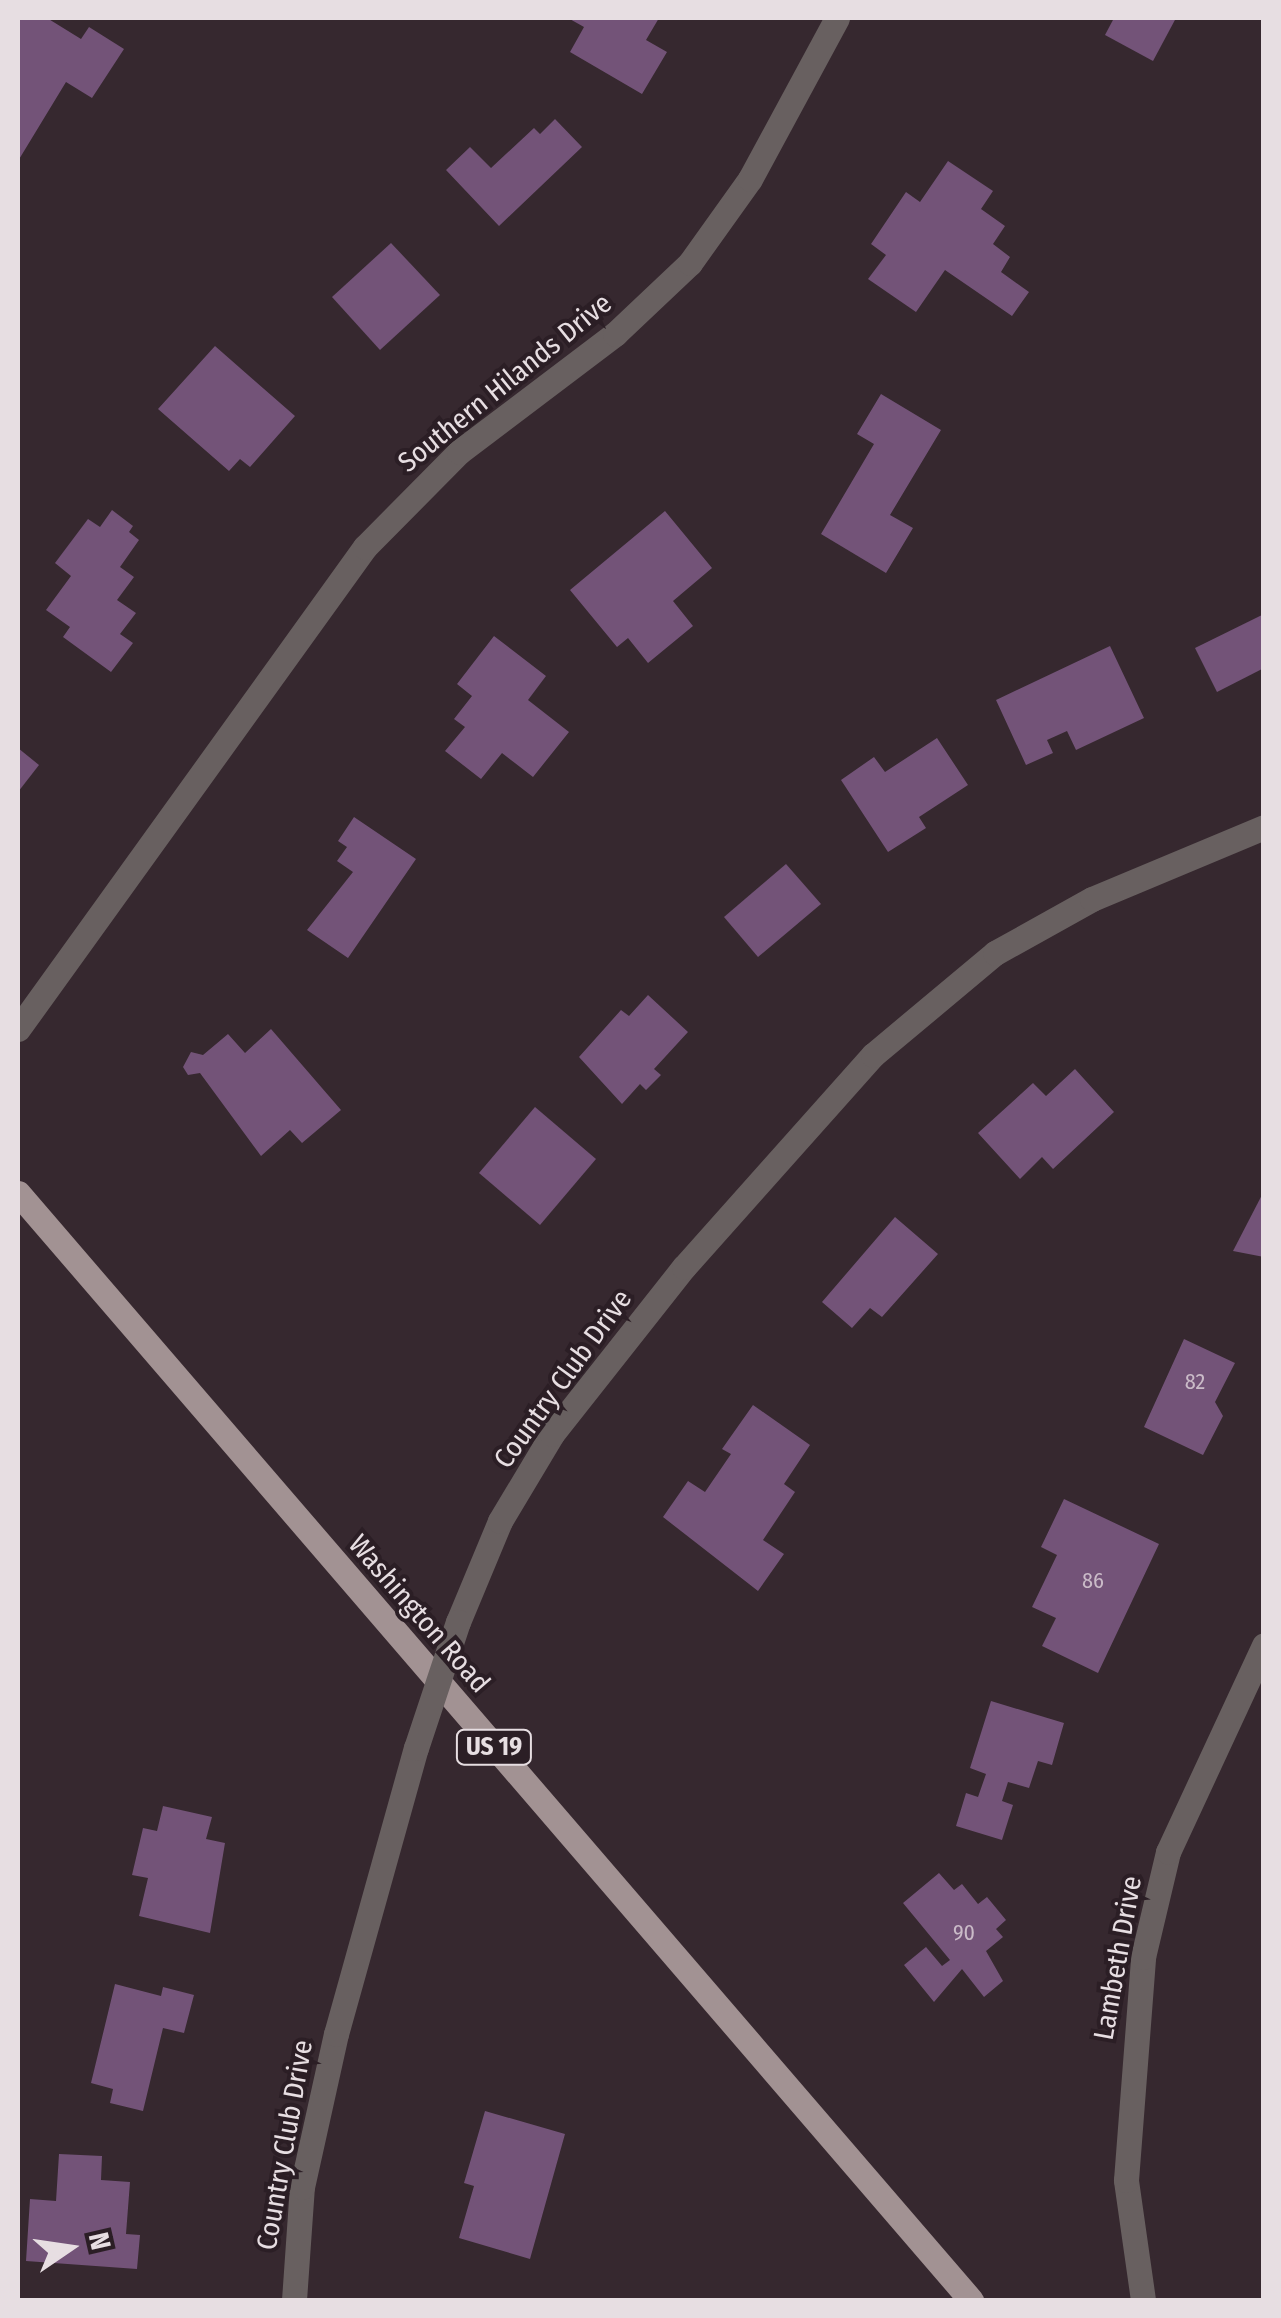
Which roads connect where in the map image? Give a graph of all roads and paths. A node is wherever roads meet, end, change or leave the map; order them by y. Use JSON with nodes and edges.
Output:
{"nodes":[{"id":1,"x":836,"y":18,"type":"edge"},
{"id":2,"x":1264,"y":827,"type":"edge"},
{"id":3,"x":18,"y":1029,"type":"edge"},
{"id":4,"x":18,"y":1193,"type":"edge"},
{"id":5,"x":1264,"y":1645,"type":"edge"},
{"id":6,"x":294,"y":2300,"type":"edge"},
{"id":7,"x":971,"y":2300,"type":"edge"},
{"id":8,"x":1143,"y":2300,"type":"edge"}],
"edges":[{"from":1,"to":3,"type":"street","name":"Southern Hilands Drive"},
{"from":2,"to":6,"type":"street","name":"Country Club Drive","bridge":true},
{"from":4,"to":7,"type":"main road","name":"Washington Road","number":"US 19"},
{"from":5,"to":8,"type":"street","name":"Lambeth Drive"}]}
